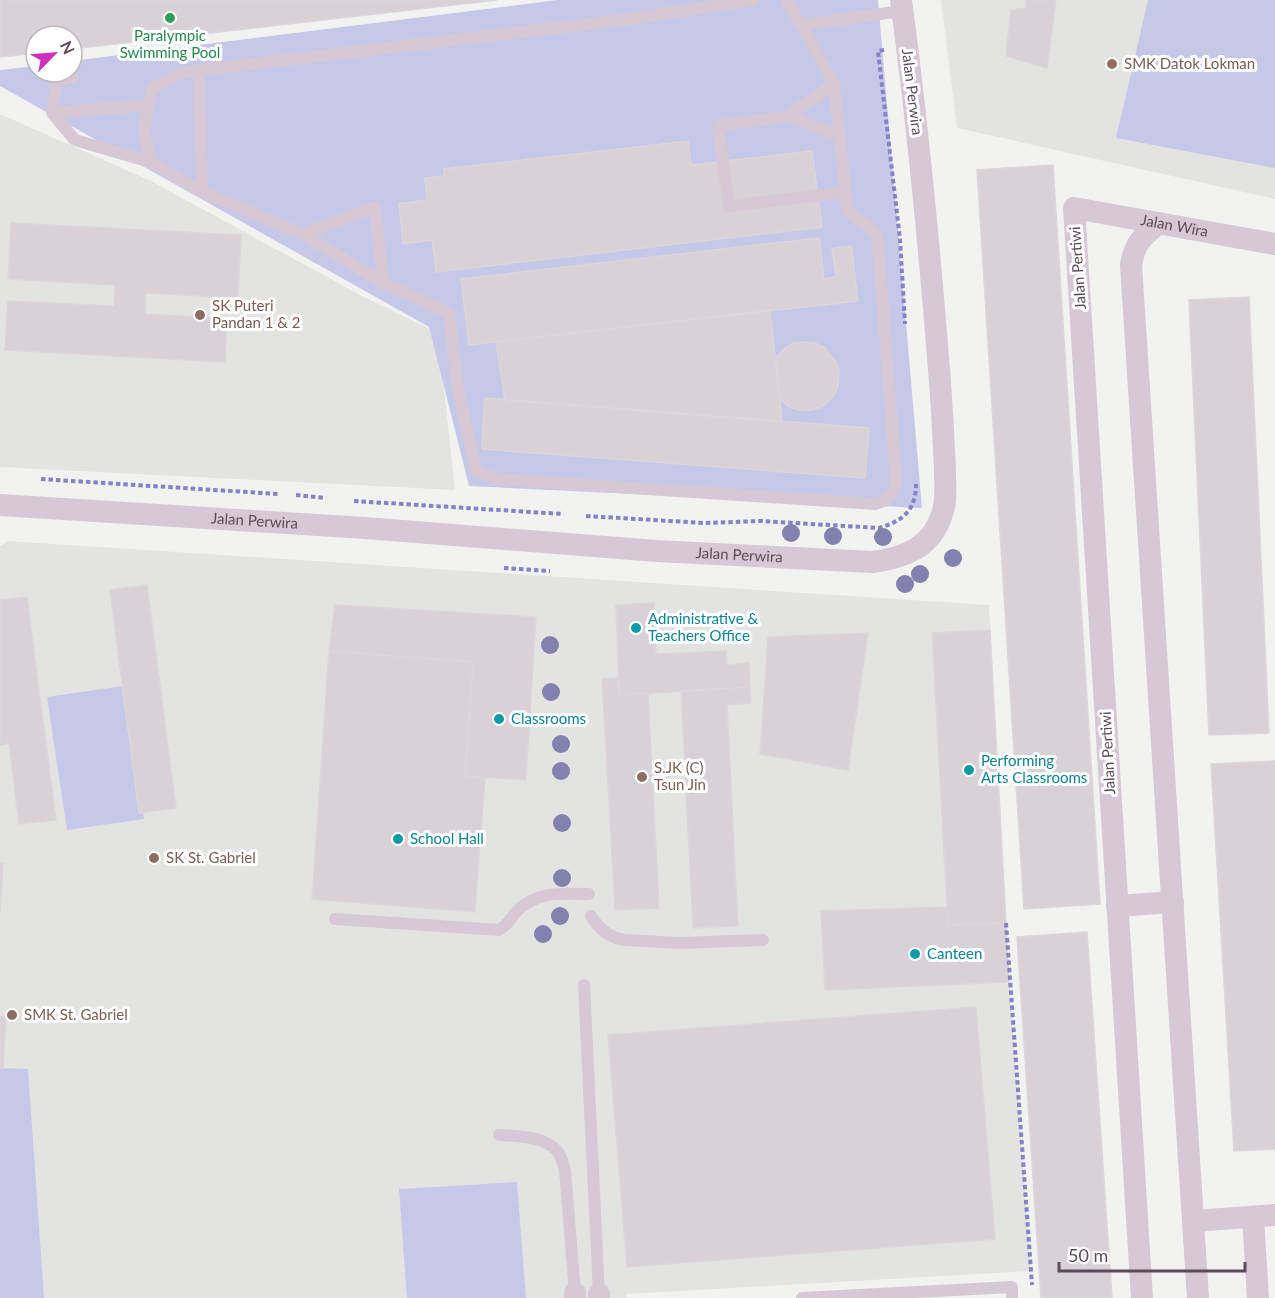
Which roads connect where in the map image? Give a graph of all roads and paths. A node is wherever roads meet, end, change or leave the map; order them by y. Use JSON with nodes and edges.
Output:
{"nodes":[{"id":1,"x":753,"y":0,"type":"edge"},
{"id":2,"x":787,"y":0,"type":"edge"},
{"id":3,"x":902,"y":6,"type":"edge"},
{"id":4,"x":800,"y":25,"type":"junction"},
{"id":5,"x":907,"y":47,"type":"junction"},
{"id":6,"x":199,"y":70,"type":"junction"},
{"id":7,"x":56,"y":84,"type":"edge"},
{"id":8,"x":834,"y":84,"type":"junction"},
{"id":9,"x":149,"y":105,"type":"junction"},
{"id":10,"x":52,"y":113,"type":"junction"},
{"id":11,"x":788,"y":116,"type":"junction"},
{"id":12,"x":839,"y":136,"type":"junction"},
{"id":13,"x":150,"y":162,"type":"junction"},
{"id":14,"x":202,"y":192,"type":"junction"},
{"id":15,"x":845,"y":192,"type":"junction"},
{"id":16,"x":1074,"y":208,"type":"joint"},
{"id":17,"x":1159,"y":223,"type":"junction"},
{"id":18,"x":303,"y":234,"type":"junction"},
{"id":19,"x":1275,"y":244,"type":"edge"},
{"id":20,"x":383,"y":282,"type":"junction"},
{"id":21,"x":905,"y":327,"type":"dead end"},
{"id":22,"x":915,"y":474,"type":"dead end"},
{"id":23,"x":40,"y":479,"type":"dead end"},
{"id":24,"x":278,"y":494,"type":"dead end"},
{"id":25,"x":296,"y":495,"type":"dead end"},
{"id":26,"x":326,"y":498,"type":"dead end"},
{"id":27,"x":354,"y":501,"type":"dead end"},
{"id":28,"x":0,"y":506,"type":"edge"},
{"id":29,"x":563,"y":514,"type":"dead end"},
{"id":30,"x":586,"y":516,"type":"dead end"},
{"id":31,"x":504,"y":568,"type":"dead end"},
{"id":32,"x":550,"y":571,"type":"dead end"},
{"id":33,"x":589,"y":894,"type":"dead end"},
{"id":34,"x":1173,"y":902,"type":"junction"},
{"id":35,"x":1117,"y":906,"type":"junction"},
{"id":36,"x":591,"y":916,"type":"dead end"},
{"id":37,"x":335,"y":919,"type":"dead end"},
{"id":38,"x":1006,"y":923,"type":"dead end"},
{"id":39,"x":764,"y":940,"type":"dead end"},
{"id":40,"x":584,"y":985,"type":"dead end"},
{"id":41,"x":499,"y":1135,"type":"dead end"},
{"id":42,"x":1264,"y":1216,"type":"edge"},
{"id":43,"x":1194,"y":1221,"type":"junction"},
{"id":44,"x":1032,"y":1289,"type":"dead end"},
{"id":45,"x":575,"y":1295,"type":"edge"},
{"id":46,"x":599,"y":1296,"type":"edge"},
{"id":47,"x":802,"y":1298,"type":"edge"},
{"id":48,"x":1012,"y":1298,"type":"edge"},
{"id":49,"x":1142,"y":1298,"type":"edge"},
{"id":50,"x":1198,"y":1298,"type":"edge"},
{"id":51,"x":1258,"y":1298,"type":"edge"}],
"edges":[{"from":1,"to":6,"type":"lane"},
{"from":2,"to":4,"type":"lane"},
{"from":3,"to":4,"type":"lane"},
{"from":3,"to":5,"type":"street","name":"Jalan Perwira"},
{"from":4,"to":8,"type":"lane"},
{"from":5,"to":21,"type":"path"},
{"from":5,"to":28,"type":"street","name":"Jalan Perwira"},
{"from":6,"to":9,"type":"lane"},
{"from":6,"to":14,"type":"lane"},
{"from":7,"to":10,"type":"lane"},
{"from":8,"to":11,"type":"lane"},
{"from":8,"to":12,"type":"lane"},
{"from":9,"to":10,"type":"lane"},
{"from":9,"to":13,"type":"lane"},
{"from":10,"to":13,"type":"lane"},
{"from":11,"to":12,"type":"lane"},
{"from":11,"to":15,"type":"lane"},
{"from":12,"to":15,"type":"lane"},
{"from":13,"to":14,"type":"lane"},
{"from":14,"to":18,"type":"lane"},
{"from":15,"to":20,"type":"lane"},
{"from":16,"to":17,"type":"street","name":"Jalan Wira"},
{"from":16,"to":35,"type":"street","name":"Jalan Pertiwi"},
{"from":17,"to":19,"type":"street","name":"Jalan Wira"},
{"from":17,"to":34,"type":"street"},
{"from":18,"to":20,"type":"lane"},
{"from":18,"to":20,"type":"lane"},
{"from":22,"to":30,"type":"path"},
{"from":23,"to":24,"type":"path"},
{"from":25,"to":26,"type":"path"},
{"from":27,"to":29,"type":"path"},
{"from":31,"to":32,"type":"path"},
{"from":33,"to":37,"type":"lane"},
{"from":34,"to":35,"type":"street"},
{"from":34,"to":43,"type":"street"},
{"from":35,"to":49,"type":"street","name":"Jalan Pertiwi"},
{"from":36,"to":39,"type":"lane"},
{"from":38,"to":44,"type":"path"},
{"from":40,"to":46,"type":"lane"},
{"from":41,"to":45,"type":"lane"},
{"from":42,"to":43,"type":"street"},
{"from":42,"to":51,"type":"street"},
{"from":43,"to":50,"type":"street"},
{"from":47,"to":48,"type":"lane"}]}
